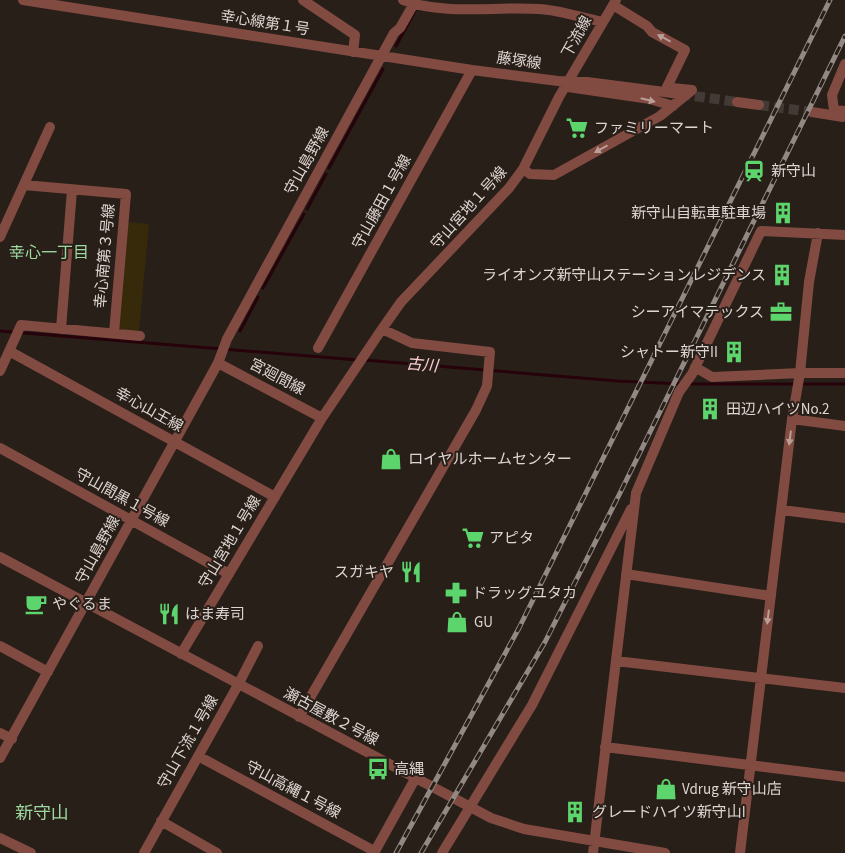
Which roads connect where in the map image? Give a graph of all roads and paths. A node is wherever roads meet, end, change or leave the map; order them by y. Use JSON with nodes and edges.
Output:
{"nodes":[{"id":1,"x":23,"y":0,"type":"edge"},
{"id":2,"x":303,"y":0,"type":"edge"},
{"id":3,"x":403,"y":0,"type":"edge"},
{"id":4,"x":415,"y":2,"type":"edge"},
{"id":5,"x":614,"y":3,"type":"edge"},
{"id":6,"x":69,"y":4,"type":"edge"},
{"id":7,"x":541,"y":4,"type":"edge"},
{"id":8,"x":603,"y":22,"type":"junction"},
{"id":9,"x":353,"y":52,"type":"junction"},
{"id":10,"x":382,"y":56,"type":"junction"},
{"id":11,"x":845,"y":64,"type":"edge"},
{"id":12,"x":472,"y":70,"type":"junction"},
{"id":13,"x":570,"y":81,"type":"junction"},
{"id":14,"x":666,"y":87,"type":"junction"},
{"id":15,"x":680,"y":94,"type":"tunnel mouth"},
{"id":16,"x":737,"y":102,"type":"tunnel mouth"},
{"id":17,"x":759,"y":105,"type":"tunnel mouth"},
{"id":18,"x":673,"y":106,"type":"junction"},
{"id":19,"x":845,"y":111,"type":"edge"},
{"id":20,"x":812,"y":112,"type":"tunnel mouth"},
{"id":21,"x":845,"y":117,"type":"edge"},
{"id":22,"x":50,"y":128,"type":"dead end"},
{"id":23,"x":524,"y":169,"type":"junction"},
{"id":24,"x":24,"y":185,"type":"junction"},
{"id":25,"x":72,"y":190,"type":"junction"},
{"id":26,"x":818,"y":233,"type":"junction"},
{"id":27,"x":845,"y":235,"type":"edge"},
{"id":28,"x":0,"y":237,"type":"edge"},
{"id":29,"x":61,"y":329,"type":"junction"},
{"id":30,"x":382,"y":329,"type":"junction"},
{"id":31,"x":114,"y":333,"type":"junction"},
{"id":32,"x":140,"y":336,"type":"dead end"},
{"id":33,"x":318,"y":348,"type":"dead end"},
{"id":34,"x":9,"y":351,"type":"junction"},
{"id":35,"x":219,"y":359,"type":"junction"},
{"id":36,"x":694,"y":370,"type":"junction"},
{"id":37,"x":0,"y":371,"type":"edge"},
{"id":38,"x":800,"y":373,"type":"junction"},
{"id":39,"x":845,"y":373,"type":"edge"},
{"id":40,"x":322,"y":418,"type":"junction"},
{"id":41,"x":792,"y":419,"type":"junction"},
{"id":42,"x":845,"y":426,"type":"edge"},
{"id":43,"x":174,"y":441,"type":"junction"},
{"id":44,"x":0,"y":448,"type":"edge"},
{"id":45,"x":275,"y":497,"type":"junction"},
{"id":46,"x":635,"y":501,"type":"junction"},
{"id":47,"x":782,"y":510,"type":"junction"},
{"id":48,"x":845,"y":518,"type":"edge"},
{"id":49,"x":131,"y":520,"type":"junction"},
{"id":50,"x":0,"y":557,"type":"edge"},
{"id":51,"x":229,"y":574,"type":"junction"},
{"id":52,"x":626,"y":574,"type":"junction"},
{"id":53,"x":771,"y":596,"type":"junction"},
{"id":54,"x":85,"y":603,"type":"junction"},
{"id":55,"x":0,"y":646,"type":"edge"},
{"id":56,"x":258,"y":646,"type":"dead end"},
{"id":57,"x":181,"y":654,"type":"junction"},
{"id":58,"x":616,"y":661,"type":"junction"},
{"id":59,"x":48,"y":672,"type":"junction"},
{"id":60,"x":761,"y":678,"type":"junction"},
{"id":61,"x":238,"y":685,"type":"junction"},
{"id":62,"x":845,"y":688,"type":"edge"},
{"id":63,"x":299,"y":717,"type":"junction"},
{"id":64,"x":0,"y":733,"type":"edge"},
{"id":65,"x":12,"y":739,"type":"junction"},
{"id":66,"x":606,"y":747,"type":"junction"},
{"id":67,"x":198,"y":756,"type":"junction"},
{"id":68,"x":0,"y":758,"type":"edge"},
{"id":69,"x":750,"y":765,"type":"junction"},
{"id":70,"x":845,"y":777,"type":"edge"},
{"id":71,"x":416,"y":779,"type":"junction"},
{"id":72,"x":470,"y":807,"type":"junction"},
{"id":73,"x":161,"y":821,"type":"junction"},
{"id":74,"x":0,"y":838,"type":"edge"},
{"id":75,"x":594,"y":842,"type":"junction"},
{"id":76,"x":374,"y":852,"type":"edge"},
{"id":77,"x":31,"y":853,"type":"edge"},
{"id":78,"x":144,"y":853,"type":"edge"},
{"id":79,"x":217,"y":853,"type":"edge"},
{"id":80,"x":442,"y":853,"type":"edge"},
{"id":81,"x":593,"y":853,"type":"edge"},
{"id":82,"x":665,"y":853,"type":"edge"},
{"id":83,"x":740,"y":853,"type":"edge"}],
"edges":[{"from":1,"to":6,"type":"street","name":"幸心線第１号"},
{"from":2,"to":9,"type":"street"},
{"from":3,"to":4,"type":"street"},
{"from":4,"to":7,"type":"street"},
{"from":4,"to":10,"type":"street","name":"守山島野線"},
{"from":5,"to":8,"type":"street","name":"下流線"},
{"from":14,"to":5,"type":"street","one_way":true},
{"from":6,"to":9,"type":"street","name":"幸心線第１号"},
{"from":7,"to":8,"type":"street"},
{"from":8,"to":13,"type":"street","name":"下流線"},
{"from":9,"to":10,"type":"street","name":"藤塚線"},
{"from":10,"to":12,"type":"street","name":"藤塚線"},
{"from":10,"to":35,"type":"street","name":"守山島野線"},
{"from":11,"to":19,"type":"street"},
{"from":12,"to":13,"type":"street","name":"藤塚線"},
{"from":12,"to":33,"type":"street","name":"守山藤田１号線"},
{"from":13,"to":14,"type":"street"},
{"from":13,"to":15,"type":"street","name":"藤塚線"},
{"from":13,"to":18,"type":"street","one_way":true},
{"from":13,"to":23,"type":"street","name":"下流線"},
{"from":14,"to":18,"type":"street","name":"守山宮地１号線"},
{"from":16,"to":17,"type":"street"},
{"from":18,"to":23,"type":"street","name":"守山宮地１号線","one_way":true},
{"from":20,"to":21,"type":"street"},
{"from":22,"to":24,"type":"street"},
{"from":23,"to":30,"type":"street","name":"守山宮地１号線"},
{"from":24,"to":25,"type":"street","name":"幸心南第３号線"},
{"from":24,"to":28,"type":"street"},
{"from":25,"to":29,"type":"street"},
{"from":25,"to":31,"type":"street","name":"幸心南第３号線"},
{"from":26,"to":27,"type":"street"},
{"from":26,"to":36,"type":"street"},
{"from":26,"to":38,"type":"street"},
{"from":29,"to":31,"type":"street"},
{"from":29,"to":34,"type":"street"},
{"from":30,"to":40,"type":"street","name":"守山宮地１号線"},
{"from":30,"to":63,"type":"street"},
{"from":31,"to":32,"type":"street"},
{"from":34,"to":37,"type":"street"},
{"from":34,"to":43,"type":"street","name":"幸心山王線"},
{"from":35,"to":40,"type":"street","name":"宮廻間線"},
{"from":35,"to":43,"type":"street","name":"守山島野線"},
{"from":36,"to":38,"type":"street"},
{"from":36,"to":46,"type":"street"},
{"from":38,"to":39,"type":"street"},
{"from":38,"to":41,"type":"street"},
{"from":40,"to":45,"type":"street","name":"守山宮地１号線"},
{"from":41,"to":42,"type":"street"},
{"from":41,"to":47,"type":"street","one_way":true},
{"from":43,"to":45,"type":"street","name":"幸心山王線"},
{"from":43,"to":49,"type":"street","name":"守山島野線"},
{"from":44,"to":49,"type":"street","name":"守山間黒１号線"},
{"from":45,"to":51,"type":"street","name":"守山宮地１号線"},
{"from":46,"to":52,"type":"street"},
{"from":46,"to":72,"type":"street"},
{"from":47,"to":48,"type":"street"},
{"from":47,"to":53,"type":"street"},
{"from":49,"to":51,"type":"street","name":"守山間黒１号線"},
{"from":49,"to":54,"type":"street","name":"守山島野線"},
{"from":50,"to":54,"type":"street","name":"瀬古屋敷２号線"},
{"from":51,"to":57,"type":"street","name":"守山宮地１号線"},
{"from":52,"to":53,"type":"street"},
{"from":52,"to":58,"type":"street"},
{"from":53,"to":60,"type":"street","one_way":true},
{"from":54,"to":57,"type":"street","name":"瀬古屋敷２号線"},
{"from":54,"to":59,"type":"street","name":"守山島野線"},
{"from":55,"to":59,"type":"street"},
{"from":56,"to":61,"type":"street","name":"守山下流１号線"},
{"from":57,"to":61,"type":"street","name":"瀬古屋敷２号線"},
{"from":58,"to":60,"type":"street"},
{"from":58,"to":66,"type":"street"},
{"from":59,"to":65,"type":"street","name":"守山島野線"},
{"from":60,"to":62,"type":"street"},
{"from":60,"to":69,"type":"street"},
{"from":61,"to":63,"type":"street","name":"瀬古屋敷２号線"},
{"from":61,"to":67,"type":"street","name":"守山下流１号線"},
{"from":63,"to":71,"type":"street","name":"瀬古屋敷２号線"},
{"from":64,"to":65,"type":"street"},
{"from":65,"to":68,"type":"street","name":"守山島野線"},
{"from":66,"to":69,"type":"street"},
{"from":66,"to":75,"type":"street"},
{"from":67,"to":73,"type":"street","name":"守山下流１号線"},
{"from":67,"to":76,"type":"street","name":"守山高縄１号線"},
{"from":69,"to":70,"type":"street"},
{"from":69,"to":83,"type":"street"},
{"from":71,"to":72,"type":"street","name":"瀬古屋敷２号線"},
{"from":71,"to":76,"type":"street"},
{"from":72,"to":75,"type":"street","name":"瀬古屋敷２号線"},
{"from":72,"to":80,"type":"street"},
{"from":73,"to":78,"type":"street","name":"守山下流１号線"},
{"from":73,"to":79,"type":"street"},
{"from":74,"to":77,"type":"street"},
{"from":75,"to":81,"type":"street"},
{"from":75,"to":82,"type":"street","name":"瀬古屋敷２号線"}]}
